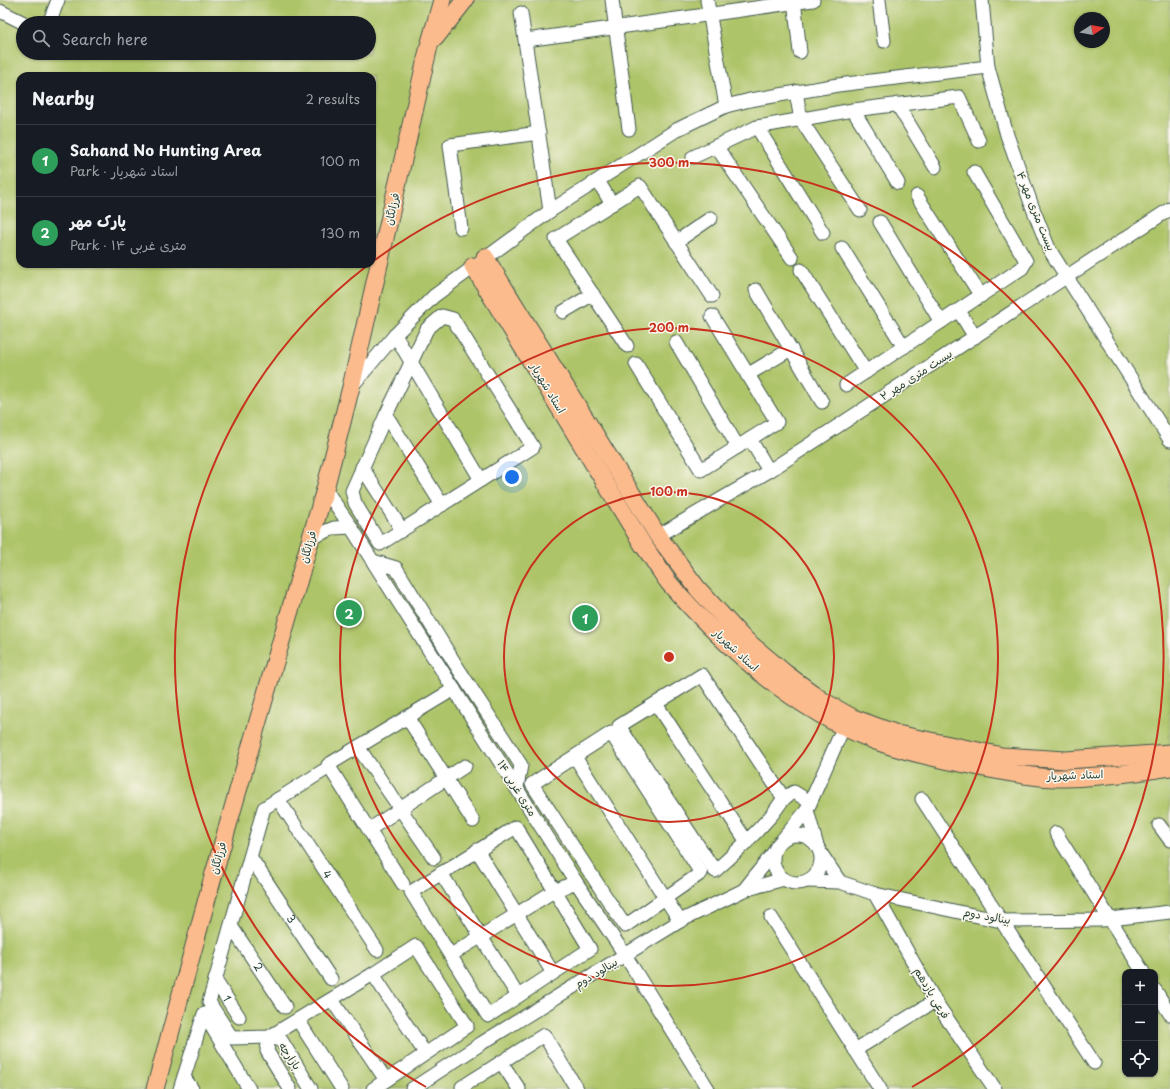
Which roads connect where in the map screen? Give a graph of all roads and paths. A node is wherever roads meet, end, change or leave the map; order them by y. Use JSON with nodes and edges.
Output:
{"nodes":[{"id":1,"x":58,"y":0,"type":"edge"},
{"id":2,"x":442,"y":0,"type":"edge"},
{"id":3,"x":465,"y":0,"type":"edge"},
{"id":4,"x":612,"y":0,"type":"edge"},
{"id":5,"x":707,"y":0,"type":"edge"},
{"id":6,"x":813,"y":0,"type":"edge"},
{"id":7,"x":879,"y":0,"type":"edge"},
{"id":8,"x":982,"y":0,"type":"edge"},
{"id":9,"x":794,"y":1,"type":"edge"},
{"id":10,"x":0,"y":11,"type":"edge"},
{"id":11,"x":521,"y":13,"type":"dead end"},
{"id":12,"x":709,"y":15,"type":"junction"},
{"id":13,"x":52,"y":16,"type":"edge"},
{"id":14,"x":16,"y":19,"type":"edge"},
{"id":15,"x":616,"y":28,"type":"junction"},
{"id":16,"x":526,"y":40,"type":"junction"},
{"id":17,"x":884,"y":41,"type":"dead end"},
{"id":18,"x":428,"y":46,"type":"junction"},
{"id":19,"x":800,"y":52,"type":"dead end"},
{"id":20,"x":988,"y":67,"type":"junction"},
{"id":21,"x":796,"y":92,"type":"junction"},
{"id":22,"x":897,"y":104,"type":"junction"},
{"id":23,"x":726,"y":106,"type":"junction"},
{"id":24,"x":853,"y":110,"type":"junction"},
{"id":25,"x":801,"y":120,"type":"junction"},
{"id":26,"x":757,"y":127,"type":"junction"},
{"id":27,"x":629,"y":129,"type":"dead end"},
{"id":28,"x":539,"y":133,"type":"junction"},
{"id":29,"x":979,"y":141,"type":"dead end"},
{"id":30,"x":716,"y":146,"type":"junction"},
{"id":31,"x":693,"y":157,"type":"dead end"},
{"id":32,"x":935,"y":167,"type":"dead end"},
{"id":33,"x":974,"y":172,"type":"dead end"},
{"id":34,"x":598,"y":182,"type":"junction"},
{"id":35,"x":898,"y":183,"type":"dead end"},
{"id":36,"x":917,"y":196,"type":"dead end"},
{"id":37,"x":612,"y":204,"type":"junction"},
{"id":38,"x":1170,"y":209,"type":"edge"},
{"id":39,"x":550,"y":210,"type":"junction"},
{"id":40,"x":860,"y":210,"type":"dead end"},
{"id":41,"x":711,"y":218,"type":"dead end"},
{"id":42,"x":880,"y":222,"type":"dead end"},
{"id":43,"x":461,"y":228,"type":"dead end"},
{"id":44,"x":823,"y":233,"type":"dead end"},
{"id":45,"x":676,"y":242,"type":"junction"},
{"id":46,"x":842,"y":248,"type":"dead end"},
{"id":47,"x":792,"y":258,"type":"dead end"},
{"id":48,"x":479,"y":261,"type":"junction"},
{"id":49,"x":801,"y":270,"type":"dead end"},
{"id":50,"x":1068,"y":277,"type":"junction"},
{"id":51,"x":756,"y":290,"type":"dead end"},
{"id":52,"x":593,"y":294,"type":"junction"},
{"id":53,"x":712,"y":296,"type":"dead end"},
{"id":54,"x":981,"y":296,"type":"junction"},
{"id":55,"x":959,"y":311,"type":"junction"},
{"id":56,"x":563,"y":312,"type":"dead end"},
{"id":57,"x":712,"y":316,"type":"dead end"},
{"id":58,"x":942,"y":322,"type":"junction"},
{"id":59,"x":394,"y":335,"type":"junction"},
{"id":60,"x":975,"y":337,"type":"junction"},
{"id":61,"x":676,"y":342,"type":"dead end"},
{"id":62,"x":627,"y":346,"type":"dead end"},
{"id":63,"x":904,"y":347,"type":"junction"},
{"id":64,"x":791,"y":349,"type":"junction"},
{"id":65,"x":411,"y":363,"type":"junction"},
{"id":66,"x":636,"y":364,"type":"dead end"},
{"id":67,"x":866,"y":372,"type":"junction"},
{"id":68,"x":747,"y":374,"type":"junction"},
{"id":69,"x":846,"y":385,"type":"dead end"},
{"id":70,"x":351,"y":387,"type":"junction"},
{"id":71,"x":822,"y":402,"type":"dead end"},
{"id":72,"x":386,"y":415,"type":"junction"},
{"id":73,"x":750,"y":439,"type":"junction"},
{"id":74,"x":1170,"y":440,"type":"edge"},
{"id":75,"x":738,"y":446,"type":"junction"},
{"id":76,"x":362,"y":467,"type":"junction"},
{"id":77,"x":769,"y":471,"type":"junction"},
{"id":78,"x":481,"y":480,"type":"junction"},
{"id":79,"x":325,"y":489,"type":"junction"},
{"id":80,"x":442,"y":505,"type":"junction"},
{"id":81,"x":351,"y":527,"type":"junction"},
{"id":82,"x":402,"y":530,"type":"junction"},
{"id":83,"x":658,"y":536,"type":"junction"},
{"id":84,"x":310,"y":538,"type":"junction"},
{"id":85,"x":643,"y":545,"type":"junction"},
{"id":86,"x":373,"y":561,"type":"junction"},
{"id":87,"x":454,"y":689,"type":"junction"},
{"id":88,"x":656,"y":704,"type":"junction"},
{"id":89,"x":407,"y":718,"type":"junction"},
{"id":90,"x":844,"y":726,"type":"junction"},
{"id":91,"x":358,"y":747,"type":"junction"},
{"id":92,"x":1170,"y":753,"type":"edge"},
{"id":93,"x":575,"y":757,"type":"junction"},
{"id":94,"x":466,"y":766,"type":"dead end"},
{"id":95,"x":1170,"y":767,"type":"edge"},
{"id":96,"x":323,"y":771,"type":"dead end"},
{"id":97,"x":446,"y":778,"type":"junction"},
{"id":98,"x":517,"y":787,"type":"junction"},
{"id":99,"x":784,"y":797,"type":"junction"},
{"id":100,"x":278,"y":799,"type":"junction"},
{"id":101,"x":922,"y":800,"type":"dead end"},
{"id":102,"x":808,"y":806,"type":"junction"},
{"id":103,"x":400,"y":809,"type":"junction"},
{"id":104,"x":473,"y":821,"type":"dead end"},
{"id":105,"x":1160,"y":825,"type":"dead end"},
{"id":106,"x":370,"y":829,"type":"junction"},
{"id":107,"x":1056,"y":833,"type":"dead end"},
{"id":108,"x":783,"y":840,"type":"junction"},
{"id":109,"x":1170,"y":840,"type":"edge"},
{"id":110,"x":747,"y":842,"type":"junction"},
{"id":111,"x":818,"y":848,"type":"junction"},
{"id":112,"x":477,"y":850,"type":"junction"},
{"id":113,"x":774,"y":852,"type":"junction"},
{"id":114,"x":252,"y":858,"type":"junction"},
{"id":115,"x":434,"y":858,"type":"dead end"},
{"id":116,"x":441,"y":873,"type":"junction"},
{"id":117,"x":784,"y":879,"type":"junction"},
{"id":118,"x":806,"y":881,"type":"junction"},
{"id":119,"x":576,"y":882,"type":"junction"},
{"id":120,"x":840,"y":882,"type":"junction"},
{"id":121,"x":403,"y":884,"type":"dead end"},
{"id":122,"x":554,"y":890,"type":"junction"},
{"id":123,"x":744,"y":890,"type":"junction"},
{"id":124,"x":875,"y":894,"type":"junction"},
{"id":125,"x":666,"y":897,"type":"junction"},
{"id":126,"x":1170,"y":912,"type":"edge"},
{"id":127,"x":516,"y":913,"type":"junction"},
{"id":128,"x":771,"y":917,"type":"dead end"},
{"id":129,"x":1001,"y":920,"type":"junction"},
{"id":130,"x":1110,"y":920,"type":"junction"},
{"id":131,"x":680,"y":921,"type":"junction"},
{"id":132,"x":231,"y":926,"type":"junction"},
{"id":133,"x":480,"y":936,"type":"junction"},
{"id":134,"x":377,"y":950,"type":"dead end"},
{"id":135,"x":451,"y":955,"type":"junction"},
{"id":136,"x":625,"y":955,"type":"junction"},
{"id":137,"x":1141,"y":969,"type":"edge"},
{"id":138,"x":553,"y":973,"type":"junction"},
{"id":139,"x":373,"y":974,"type":"junction"},
{"id":140,"x":331,"y":979,"type":"dead end"},
{"id":141,"x":215,"y":980,"type":"junction"},
{"id":142,"x":1158,"y":995,"type":"edge"},
{"id":143,"x":518,"y":996,"type":"junction"},
{"id":144,"x":332,"y":1000,"type":"junction"},
{"id":145,"x":935,"y":1001,"type":"junction"},
{"id":146,"x":285,"y":1007,"type":"dead end"},
{"id":147,"x":1170,"y":1014,"type":"edge"},
{"id":148,"x":238,"y":1017,"type":"dead end"},
{"id":149,"x":298,"y":1020,"type":"junction"},
{"id":150,"x":269,"y":1037,"type":"junction"},
{"id":151,"x":855,"y":1050,"type":"junction"},
{"id":152,"x":425,"y":1053,"type":"junction"},
{"id":153,"x":502,"y":1062,"type":"junction"},
{"id":154,"x":1094,"y":1063,"type":"dead end"},
{"id":155,"x":386,"y":1080,"type":"junction"},
{"id":156,"x":182,"y":1083,"type":"edge"},
{"id":157,"x":574,"y":1088,"type":"edge"},
{"id":158,"x":155,"y":1089,"type":"edge"},
{"id":159,"x":192,"y":1089,"type":"edge"},
{"id":160,"x":249,"y":1089,"type":"edge"},
{"id":161,"x":290,"y":1089,"type":"edge"},
{"id":162,"x":311,"y":1089,"type":"edge"},
{"id":163,"x":342,"y":1089,"type":"edge"},
{"id":164,"x":373,"y":1089,"type":"edge"},
{"id":165,"x":412,"y":1089,"type":"edge"},
{"id":166,"x":463,"y":1089,"type":"edge"},
{"id":167,"x":519,"y":1089,"type":"edge"},
{"id":168,"x":708,"y":1089,"type":"edge"},
{"id":169,"x":880,"y":1089,"type":"edge"},
{"id":170,"x":995,"y":1089,"type":"edge"}],
"edges":[{"from":1,"to":13,"type":"street"},
{"from":2,"to":18,"type":"main road","name":"فرزانگان"},
{"from":3,"to":18,"type":"main road"},
{"from":4,"to":15,"type":"street"},
{"from":5,"to":12,"type":"street"},
{"from":6,"to":9,"type":"street"},
{"from":7,"to":17,"type":"street"},
{"from":8,"to":20,"type":"street","name":"بیست متری مهر ۴"},
{"from":9,"to":12,"type":"street"},
{"from":9,"to":19,"type":"street"},
{"from":10,"to":14,"type":"street"},
{"from":11,"to":16,"type":"street"},
{"from":12,"to":15,"type":"street"},
{"from":12,"to":23,"type":"street"},
{"from":15,"to":16,"type":"street"},
{"from":15,"to":27,"type":"street"},
{"from":16,"to":28,"type":"street"},
{"from":18,"to":70,"type":"main road","name":"فرزانگان"},
{"from":20,"to":21,"type":"street"},
{"from":20,"to":50,"type":"street","name":"بیست متری مهر ۴"},
{"from":21,"to":23,"type":"street"},
{"from":21,"to":25,"type":"street"},
{"from":22,"to":24,"type":"street"},
{"from":22,"to":29,"type":"street"},
{"from":22,"to":32,"type":"street"},
{"from":23,"to":34,"type":"street"},
{"from":24,"to":25,"type":"street"},
{"from":24,"to":35,"type":"street"},
{"from":25,"to":26,"type":"street"},
{"from":25,"to":40,"type":"street"},
{"from":26,"to":30,"type":"street"},
{"from":26,"to":44,"type":"street"},
{"from":28,"to":39,"type":"street"},
{"from":28,"to":43,"type":"street"},
{"from":30,"to":31,"type":"street"},
{"from":30,"to":47,"type":"street"},
{"from":33,"to":54,"type":"street"},
{"from":34,"to":37,"type":"street"},
{"from":34,"to":39,"type":"street"},
{"from":36,"to":54,"type":"street"},
{"from":37,"to":45,"type":"street"},
{"from":37,"to":52,"type":"street"},
{"from":38,"to":50,"type":"street","name":"بیست متری مهر ۲"},
{"from":39,"to":48,"type":"street"},
{"from":41,"to":45,"type":"street"},
{"from":42,"to":58,"type":"street"},
{"from":45,"to":53,"type":"street"},
{"from":46,"to":63,"type":"street"},
{"from":48,"to":59,"type":"street"},
{"from":48,"to":83,"type":"main road","name":"استاد شهریار"},
{"from":48,"to":85,"type":"main road","name":"استاد شهریار"},
{"from":49,"to":67,"type":"street"},
{"from":50,"to":60,"type":"street","name":"بیست متری مهر ۲"},
{"from":50,"to":74,"type":"street","name":"بیست متری مهر ۴"},
{"from":51,"to":64,"type":"street"},
{"from":52,"to":56,"type":"street"},
{"from":52,"to":62,"type":"street"},
{"from":54,"to":55,"type":"street"},
{"from":55,"to":58,"type":"street"},
{"from":55,"to":60,"type":"street"},
{"from":57,"to":68,"type":"street"},
{"from":58,"to":63,"type":"street"},
{"from":59,"to":65,"type":"street"},
{"from":59,"to":70,"type":"street"},
{"from":60,"to":77,"type":"street","name":"بیست متری مهر ۲"},
{"from":61,"to":75,"type":"street"},
{"from":63,"to":67,"type":"street"},
{"from":64,"to":68,"type":"street"},
{"from":64,"to":71,"type":"street"},
{"from":65,"to":72,"type":"street"},
{"from":65,"to":78,"type":"street"},
{"from":65,"to":78,"type":"street"},
{"from":66,"to":75,"type":"street"},
{"from":67,"to":69,"type":"street"},
{"from":68,"to":73,"type":"street"},
{"from":70,"to":79,"type":"main road","name":"فرزانگان"},
{"from":72,"to":76,"type":"street"},
{"from":72,"to":80,"type":"street"},
{"from":73,"to":75,"type":"street"},
{"from":73,"to":77,"type":"street"},
{"from":76,"to":82,"type":"street"},
{"from":76,"to":82,"type":"street"},
{"from":77,"to":83,"type":"street","name":"بیست متری مهر ۲"},
{"from":78,"to":80,"type":"street"},
{"from":79,"to":81,"type":"street","name":"۱۴ متری غربی"},
{"from":79,"to":84,"type":"main road","name":"فرزانگان"},
{"from":80,"to":82,"type":"street"},
{"from":81,"to":84,"type":"street"},
{"from":81,"to":86,"type":"street","name":"۱۴ متری غربی"},
{"from":83,"to":85,"type":"main road"},
{"from":83,"to":92,"type":"main road","name":"استاد شهریار"},
{"from":84,"to":158,"type":"main road","name":"فرزانگان"},
{"from":85,"to":90,"type":"main road","name":"استاد شهریار"},
{"from":86,"to":87,"type":"street","name":"۱۴ متری غربی"},
{"from":86,"to":98,"type":"street"},
{"from":87,"to":89,"type":"street"},
{"from":87,"to":98,"type":"street","name":"۱۴ متری غربی"},
{"from":88,"to":99,"type":"street"},
{"from":88,"to":110,"type":"street"},
{"from":88,"to":110,"type":"street"},
{"from":89,"to":91,"type":"street"},
{"from":89,"to":97,"type":"street"},
{"from":90,"to":95,"type":"main road","name":"استاد شهریار"},
{"from":90,"to":102,"type":"street"},
{"from":91,"to":103,"type":"street"},
{"from":91,"to":106,"type":"street"},
{"from":93,"to":125,"type":"street"},
{"from":93,"to":125,"type":"street"},
{"from":93,"to":125,"type":"street"},
{"from":94,"to":97,"type":"street"},
{"from":96,"to":100,"type":"street"},
{"from":97,"to":103,"type":"street"},
{"from":97,"to":104,"type":"street"},
{"from":98,"to":119,"type":"street","name":"۱۴ متری غربی"},
{"from":99,"to":102,"type":"street"},
{"from":99,"to":110,"type":"street"},
{"from":100,"to":114,"type":"street"},
{"from":100,"to":134,"type":"street","name":"4"},
{"from":101,"to":129,"type":"street"},
{"from":102,"to":108,"type":"street"},
{"from":102,"to":111,"type":"street"},
{"from":103,"to":106,"type":"street"},
{"from":103,"to":115,"type":"street"},
{"from":105,"to":109,"type":"street"},
{"from":106,"to":121,"type":"street"},
{"from":107,"to":130,"type":"street"},
{"from":108,"to":111,"type":"street"},
{"from":108,"to":113,"type":"street"},
{"from":111,"to":118,"type":"street"},
{"from":111,"to":120,"type":"street"},
{"from":112,"to":116,"type":"street"},
{"from":112,"to":122,"type":"street"},
{"from":112,"to":127,"type":"street"},
{"from":113,"to":117,"type":"street"},
{"from":113,"to":123,"type":"street","name":"بینالود دوم"},
{"from":114,"to":132,"type":"street"},
{"from":114,"to":140,"type":"street","name":"3"},
{"from":116,"to":133,"type":"street"},
{"from":116,"to":135,"type":"street"},
{"from":117,"to":118,"type":"street"},
{"from":117,"to":123,"type":"street"},
{"from":118,"to":120,"type":"street","name":"بینالود دوم"},
{"from":119,"to":122,"type":"street"},
{"from":119,"to":136,"type":"street","name":"۱۴ متری غربی"},
{"from":120,"to":124,"type":"street","name":"بینالود دوم"},
{"from":122,"to":127,"type":"street"},
{"from":122,"to":138,"type":"street"},
{"from":123,"to":131,"type":"street","name":"بینالود دوم"},
{"from":124,"to":129,"type":"street","name":"بینالود دوم"},
{"from":124,"to":145,"type":"street","name":"فرعی یازدهم"},
{"from":125,"to":131,"type":"street"},
{"from":126,"to":130,"type":"street","name":"بینالود دوم"},
{"from":127,"to":133,"type":"street"},
{"from":127,"to":138,"type":"street"},
{"from":128,"to":151,"type":"street"},
{"from":129,"to":130,"type":"street","name":"بینالود دوم"},
{"from":129,"to":154,"type":"street"},
{"from":130,"to":137,"type":"street"},
{"from":131,"to":136,"type":"street","name":"بینالود دوم"},
{"from":132,"to":141,"type":"street"},
{"from":132,"to":146,"type":"street","name":"2"},
{"from":133,"to":135,"type":"street"},
{"from":133,"to":143,"type":"street"},
{"from":135,"to":143,"type":"street"},
{"from":136,"to":165,"type":"street","name":"بینالود دوم"},
{"from":136,"to":168,"type":"street","name":"۱۴ متری غربی"},
{"from":138,"to":143,"type":"street"},
{"from":139,"to":144,"type":"street"},
{"from":139,"to":152,"type":"street"},
{"from":139,"to":152,"type":"street"},
{"from":141,"to":148,"type":"street","name":"1"},
{"from":141,"to":150,"type":"street"},
{"from":142,"to":147,"type":"street"},
{"from":144,"to":149,"type":"street"},
{"from":144,"to":155,"type":"street"},
{"from":145,"to":151,"type":"street"},
{"from":145,"to":170,"type":"street","name":"فرعی یازدهم"},
{"from":149,"to":150,"type":"street"},
{"from":149,"to":163,"type":"street"},
{"from":150,"to":161,"type":"street","name":"بازارچه"},
{"from":150,"to":162,"type":"street","name":"بازارچه"},
{"from":151,"to":169,"type":"street"},
{"from":152,"to":155,"type":"street"},
{"from":153,"to":157,"type":"street"},
{"from":153,"to":166,"type":"street"},
{"from":153,"to":167,"type":"street"},
{"from":155,"to":164,"type":"street"},
{"from":156,"to":159,"type":"street"},
{"from":156,"to":160,"type":"street"}]}
